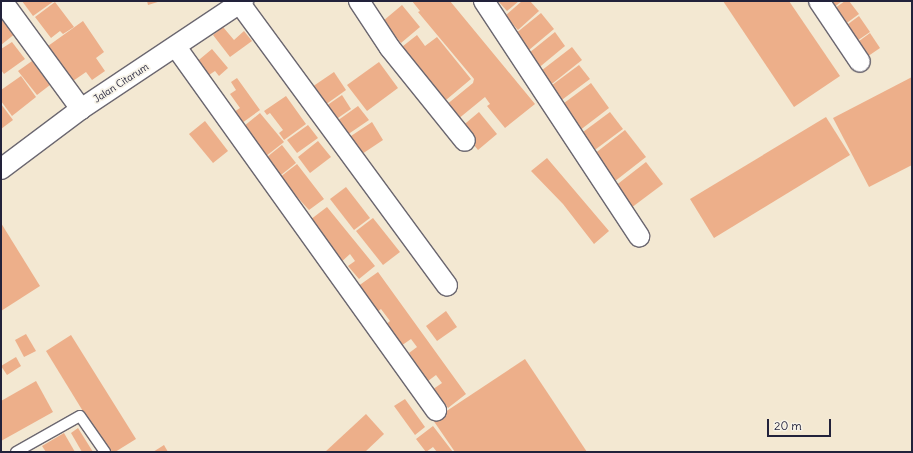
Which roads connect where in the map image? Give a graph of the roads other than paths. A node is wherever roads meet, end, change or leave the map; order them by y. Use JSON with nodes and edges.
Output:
{"nodes":[{"id":1,"x":2,"y":1,"type":"edge"},
{"id":2,"x":359,"y":1,"type":"edge"},
{"id":3,"x":484,"y":1,"type":"edge"},
{"id":4,"x":819,"y":1,"type":"edge"},
{"id":5,"x":240,"y":2,"type":"edge"},
{"id":6,"x":176,"y":47,"type":"junction"},
{"id":7,"x":860,"y":62,"type":"dead end"},
{"id":8,"x":80,"y":109,"type":"junction"},
{"id":9,"x":465,"y":141,"type":"dead end"},
{"id":10,"x":1,"y":169,"type":"edge"},
{"id":11,"x":639,"y":236,"type":"dead end"},
{"id":12,"x":447,"y":286,"type":"dead end"},
{"id":13,"x":436,"y":410,"type":"dead end"},
{"id":14,"x":16,"y":452,"type":"edge"},
{"id":15,"x":105,"y":452,"type":"edge"}],
"edges":[{"from":1,"to":8,"type":"street"},
{"from":2,"to":9,"type":"street"},
{"from":3,"to":11,"type":"street"},
{"from":4,"to":7,"type":"street"},
{"from":5,"to":6,"type":"street","name":"Jalan Citarum"},
{"from":5,"to":12,"type":"street"},
{"from":6,"to":8,"type":"street","name":"Jalan Citarum"},
{"from":6,"to":13,"type":"street"},
{"from":8,"to":10,"type":"street","name":"Jalan Citarum"},
{"from":14,"to":15,"type":"lane"}]}
